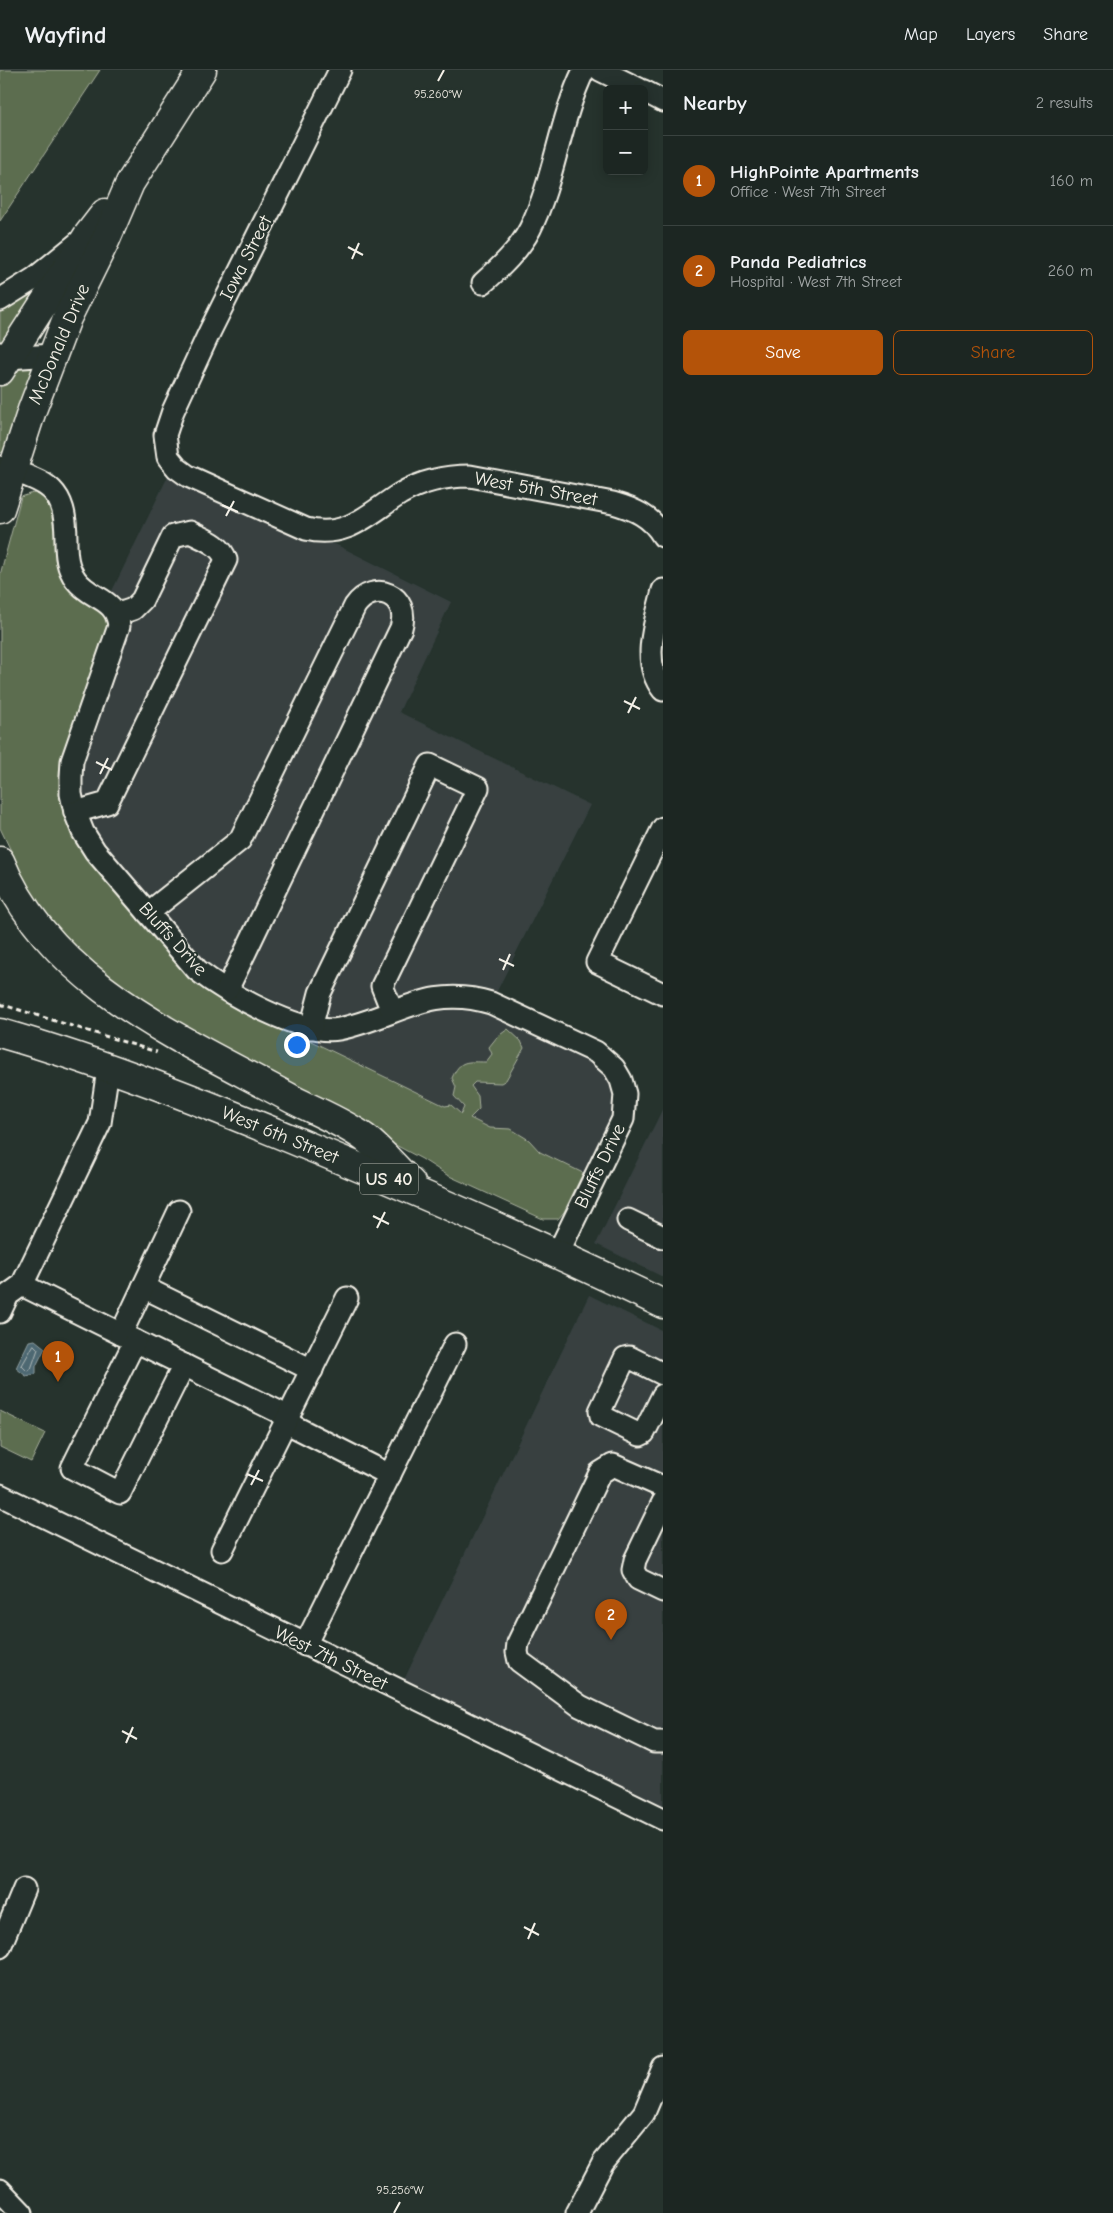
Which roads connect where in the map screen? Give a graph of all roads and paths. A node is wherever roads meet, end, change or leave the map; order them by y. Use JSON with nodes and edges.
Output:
{"nodes":[{"id":1,"x":202,"y":70,"type":"edge"},
{"id":2,"x":340,"y":70,"type":"edge"},
{"id":3,"x":584,"y":70,"type":"edge"},
{"id":4,"x":600,"y":70,"type":"edge"},
{"id":5,"x":631,"y":85,"type":"edge"},
{"id":6,"x":648,"y":94,"type":"edge"},
{"id":7,"x":663,"y":101,"type":"edge"},
{"id":8,"x":130,"y":183,"type":"junction"},
{"id":9,"x":88,"y":235,"type":"junction"},
{"id":10,"x":483,"y":283,"type":"dead end"},
{"id":11,"x":0,"y":300,"type":"edge"},
{"id":12,"x":52,"y":355,"type":"junction"},
{"id":13,"x":3,"y":361,"type":"edge"},
{"id":14,"x":166,"y":450,"type":"joint"},
{"id":15,"x":6,"y":468,"type":"edge"},
{"id":16,"x":0,"y":509,"type":"edge"},
{"id":17,"x":663,"y":536,"type":"edge"},
{"id":18,"x":663,"y":590,"type":"edge"},
{"id":19,"x":118,"y":614,"type":"junction"},
{"id":20,"x":663,"y":690,"type":"edge"},
{"id":21,"x":76,"y":812,"type":"junction"},
{"id":22,"x":663,"y":828,"type":"edge"},
{"id":23,"x":0,"y":861,"type":"edge"},
{"id":24,"x":148,"y":913,"type":"junction"},
{"id":25,"x":227,"y":990,"type":"junction"},
{"id":26,"x":663,"y":994,"type":"edge"},
{"id":27,"x":0,"y":1004,"type":"edge"},
{"id":28,"x":392,"y":1011,"type":"junction"},
{"id":29,"x":311,"y":1028,"type":"junction"},
{"id":30,"x":0,"y":1032,"type":"edge"},
{"id":31,"x":165,"y":1055,"type":"dead end"},
{"id":32,"x":108,"y":1069,"type":"junction"},
{"id":33,"x":421,"y":1193,"type":"junction"},
{"id":34,"x":179,"y":1211,"type":"dead end"},
{"id":35,"x":628,"y":1220,"type":"dead end"},
{"id":36,"x":663,"y":1237,"type":"edge"},
{"id":37,"x":558,"y":1253,"type":"junction"},
{"id":38,"x":22,"y":1285,"type":"junction"},
{"id":39,"x":143,"y":1287,"type":"junction"},
{"id":40,"x":347,"y":1298,"type":"dead end"},
{"id":41,"x":663,"y":1304,"type":"edge"},
{"id":42,"x":0,"y":1312,"type":"edge"},
{"id":43,"x":128,"y":1337,"type":"junction"},
{"id":44,"x":456,"y":1344,"type":"dead end"},
{"id":45,"x":184,"y":1365,"type":"junction"},
{"id":46,"x":312,"y":1370,"type":"junction"},
{"id":47,"x":663,"y":1374,"type":"edge"},
{"id":48,"x":663,"y":1394,"type":"edge"},
{"id":49,"x":287,"y":1420,"type":"junction"},
{"id":50,"x":390,"y":1475,"type":"junction"},
{"id":51,"x":663,"y":1487,"type":"edge"},
{"id":52,"x":0,"y":1495,"type":"edge"},
{"id":53,"x":663,"y":1502,"type":"edge"},
{"id":54,"x":222,"y":1550,"type":"dead end"},
{"id":55,"x":663,"y":1591,"type":"edge"},
{"id":56,"x":305,"y":1645,"type":"junction"},
{"id":57,"x":663,"y":1742,"type":"edge"},
{"id":58,"x":663,"y":1819,"type":"edge"},
{"id":59,"x":24,"y":1889,"type":"dead end"},
{"id":60,"x":0,"y":1947,"type":"edge"},
{"id":61,"x":663,"y":2068,"type":"edge"},
{"id":62,"x":0,"y":2190,"type":"edge"},
{"id":63,"x":22,"y":2213,"type":"edge"},
{"id":64,"x":577,"y":2213,"type":"edge"}],
"edges":[{"from":1,"to":8,"type":"highway","name":"McDonald Drive"},
{"from":2,"to":14,"type":"street","name":"Iowa Street"},
{"from":3,"to":10,"type":"street"},
{"from":4,"to":5,"type":"street"},
{"from":6,"to":7,"type":"street"},
{"from":8,"to":9,"type":"highway","name":"McDonald Drive"},
{"from":8,"to":12,"type":"highway","name":"McDonald Drive"},
{"from":9,"to":11,"type":"street"},
{"from":9,"to":13,"type":"highway","name":"McDonald Drive"},
{"from":12,"to":13,"type":"street"},
{"from":12,"to":15,"type":"highway","name":"McDonald Drive"},
{"from":14,"to":17,"type":"street","name":"West 5th Street"},
{"from":15,"to":16,"type":"highway","name":"McDonald Drive"},
{"from":15,"to":19,"type":"street"},
{"from":18,"to":20,"type":"street"},
{"from":19,"to":21,"type":"street","name":"Bluffs Drive"},
{"from":19,"to":21,"type":"street"},
{"from":21,"to":24,"type":"street","name":"Bluffs Drive"},
{"from":22,"to":26,"type":"street"},
{"from":23,"to":33,"type":"highway"},
{"from":24,"to":25,"type":"street","name":"Bluffs Drive"},
{"from":24,"to":25,"type":"street"},
{"from":25,"to":29,"type":"street","name":"Bluffs Drive"},
{"from":27,"to":31,"type":"path"},
{"from":28,"to":29,"type":"street","name":"Bluffs Drive"},
{"from":28,"to":29,"type":"street"},
{"from":28,"to":37,"type":"street","name":"Bluffs Drive"},
{"from":30,"to":32,"type":"highway","name":"West 6th Street","number":"US 40"},
{"from":32,"to":33,"type":"highway","name":"West 6th Street","number":"US 40"},
{"from":32,"to":38,"type":"street"},
{"from":33,"to":37,"type":"highway","name":"West 6th Street","number":"US 40"},
{"from":34,"to":39,"type":"street"},
{"from":35,"to":36,"type":"street"},
{"from":37,"to":41,"type":"highway","name":"West 6th Street","number":"US 40"},
{"from":38,"to":42,"type":"street"},
{"from":38,"to":43,"type":"street"},
{"from":39,"to":43,"type":"street"},
{"from":39,"to":46,"type":"street"},
{"from":40,"to":46,"type":"street"},
{"from":43,"to":45,"type":"street"},
{"from":43,"to":45,"type":"street"},
{"from":44,"to":50,"type":"street"},
{"from":45,"to":49,"type":"street"},
{"from":46,"to":49,"type":"street"},
{"from":47,"to":48,"type":"street"},
{"from":49,"to":50,"type":"street"},
{"from":49,"to":54,"type":"street"},
{"from":50,"to":56,"type":"street"},
{"from":51,"to":57,"type":"street"},
{"from":52,"to":56,"type":"street","name":"West 7th Street"},
{"from":53,"to":55,"type":"street"},
{"from":56,"to":58,"type":"street","name":"West 7th Street"},
{"from":59,"to":60,"type":"street"},
{"from":61,"to":64,"type":"street"},
{"from":62,"to":63,"type":"street"}]}
